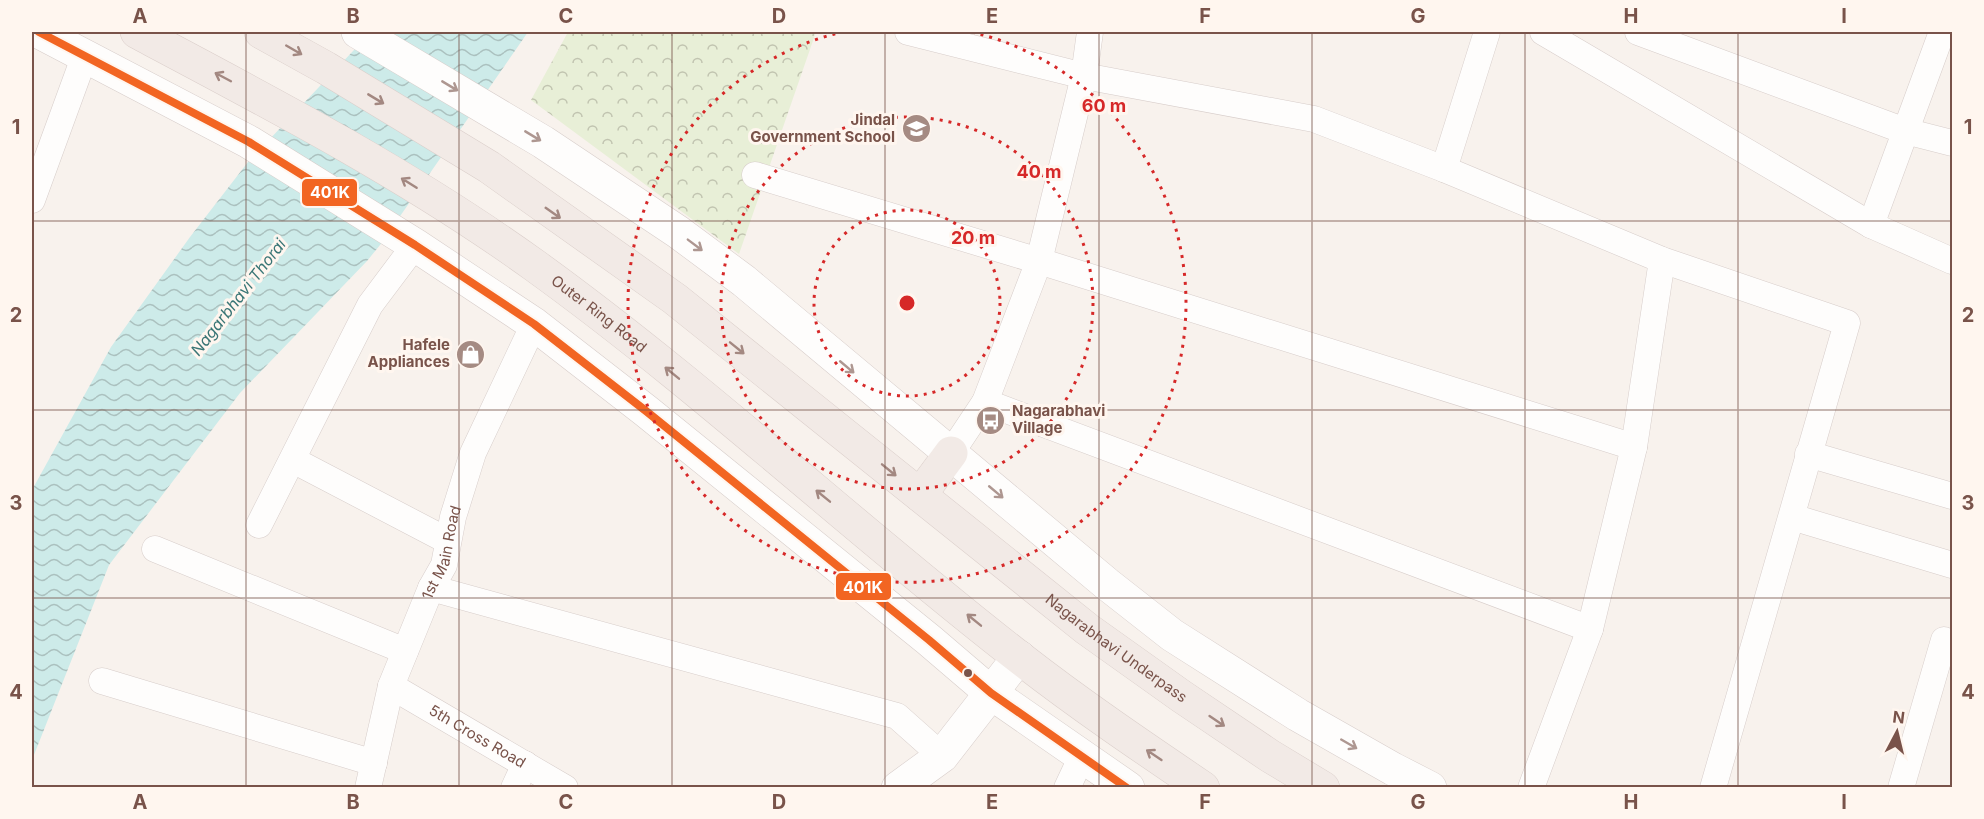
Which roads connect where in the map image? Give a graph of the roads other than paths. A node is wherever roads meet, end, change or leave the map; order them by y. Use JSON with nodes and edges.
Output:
{"nodes":[{"id":1,"x":39,"y":32,"type":"edge"},
{"id":2,"x":137,"y":32,"type":"edge"},
{"id":3,"x":261,"y":32,"type":"edge"},
{"id":4,"x":1090,"y":32,"type":"edge"},
{"id":5,"x":1487,"y":32,"type":"edge"},
{"id":6,"x":1543,"y":32,"type":"edge"},
{"id":7,"x":1638,"y":32,"type":"edge"},
{"id":8,"x":1942,"y":32,"type":"edge"},
{"id":9,"x":361,"y":33,"type":"edge"},
{"id":10,"x":914,"y":33,"type":"edge"},
{"id":11,"x":85,"y":55,"type":"junction"},
{"id":12,"x":1084,"y":76,"type":"junction"},
{"id":13,"x":1905,"y":131,"type":"junction"},
{"id":14,"x":1953,"y":143,"type":"edge"},
{"id":15,"x":1443,"y":169,"type":"junction"},
{"id":16,"x":755,"y":175,"type":"dead end"},
{"id":17,"x":32,"y":200,"type":"edge"},
{"id":18,"x":1871,"y":225,"type":"junction"},
{"id":19,"x":404,"y":238,"type":"junction"},
{"id":20,"x":1662,"y":260,"type":"junction"},
{"id":21,"x":1039,"y":261,"type":"junction"},
{"id":22,"x":1953,"y":261,"type":"edge"},
{"id":23,"x":534,"y":324,"type":"junction"},
{"id":24,"x":985,"y":402,"type":"junction"},
{"id":25,"x":1634,"y":447,"type":"junction"},
{"id":26,"x":951,"y":453,"type":"junction"},
{"id":27,"x":1808,"y":454,"type":"junction"},
{"id":28,"x":293,"y":460,"type":"junction"},
{"id":29,"x":920,"y":495,"type":"junction"},
{"id":30,"x":1953,"y":496,"type":"edge"},
{"id":31,"x":1792,"y":517,"type":"junction"},
{"id":32,"x":259,"y":525,"type":"dead end"},
{"id":33,"x":448,"y":541,"type":"junction"},
{"id":34,"x":155,"y":549,"type":"dead end"},
{"id":35,"x":1953,"y":565,"type":"edge"},
{"id":36,"x":431,"y":588,"type":"junction"},
{"id":37,"x":1590,"y":628,"type":"junction"},
{"id":38,"x":1944,"y":640,"type":"dead end"},
{"id":39,"x":405,"y":651,"type":"junction"},
{"id":40,"x":1019,"y":657,"type":"junction"},
{"id":41,"x":102,"y":681,"type":"dead end"},
{"id":42,"x":391,"y":686,"type":"junction"},
{"id":43,"x":1942,"y":690,"type":"edge"},
{"id":44,"x":991,"y":693,"type":"junction"},
{"id":45,"x":942,"y":756,"type":"junction"},
{"id":46,"x":1082,"y":756,"type":"junction"},
{"id":47,"x":525,"y":764,"type":"junction"},
{"id":48,"x":371,"y":775,"type":"edge"},
{"id":49,"x":514,"y":788,"type":"edge"},
{"id":50,"x":565,"y":788,"type":"edge"},
{"id":51,"x":898,"y":788,"type":"edge"},
{"id":52,"x":1067,"y":788,"type":"edge"},
{"id":53,"x":1128,"y":788,"type":"edge"},
{"id":54,"x":1203,"y":788,"type":"edge"},
{"id":55,"x":1323,"y":788,"type":"edge"},
{"id":56,"x":1430,"y":788,"type":"edge"},
{"id":57,"x":1531,"y":788,"type":"edge"},
{"id":58,"x":1713,"y":788,"type":"edge"},
{"id":59,"x":1902,"y":788,"type":"edge"}],
"edges":[{"from":1,"to":11,"type":"street"},
{"from":40,"to":2,"type":"highway","name":"Outer Ring Road","one_way":true},
{"from":3,"to":29,"type":"highway","one_way":true},
{"from":4,"to":12,"type":"street"},
{"from":5,"to":15,"type":"street"},
{"from":6,"to":18,"type":"street"},
{"from":7,"to":13,"type":"street"},
{"from":8,"to":13,"type":"street"},
{"from":9,"to":26,"type":"street","one_way":true},
{"from":10,"to":12,"type":"street"},
{"from":11,"to":17,"type":"street"},
{"from":11,"to":19,"type":"street"},
{"from":12,"to":15,"type":"street"},
{"from":12,"to":21,"type":"street"},
{"from":13,"to":14,"type":"street"},
{"from":13,"to":18,"type":"street"},
{"from":15,"to":20,"type":"street"},
{"from":16,"to":21,"type":"street"},
{"from":18,"to":22,"type":"street"},
{"from":19,"to":23,"type":"street"},
{"from":19,"to":28,"type":"street"},
{"from":20,"to":25,"type":"street"},
{"from":20,"to":27,"type":"street"},
{"from":21,"to":24,"type":"street"},
{"from":21,"to":25,"type":"street"},
{"from":23,"to":33,"type":"street","name":"1st Main Road"},
{"from":23,"to":44,"type":"street"},
{"from":24,"to":26,"type":"street"},
{"from":24,"to":37,"type":"street"},
{"from":25,"to":37,"type":"street"},
{"from":26,"to":29,"type":"highway"},
{"from":26,"to":56,"type":"street","one_way":true},
{"from":27,"to":30,"type":"street"},
{"from":27,"to":31,"type":"street"},
{"from":28,"to":32,"type":"street"},
{"from":28,"to":33,"type":"street"},
{"from":29,"to":55,"type":"highway","name":"Nagarabhavi Underpass","one_way":true},
{"from":31,"to":35,"type":"street"},
{"from":31,"to":58,"type":"street"},
{"from":33,"to":36,"type":"street","name":"1st Main Road"},
{"from":34,"to":39,"type":"street"},
{"from":36,"to":39,"type":"street","name":"1st Main Road"},
{"from":36,"to":45,"type":"street"},
{"from":37,"to":57,"type":"street"},
{"from":38,"to":43,"type":"street"},
{"from":39,"to":42,"type":"street","name":"1st Main Road"},
{"from":40,"to":44,"type":"street"},
{"from":54,"to":40,"type":"highway","one_way":true},
{"from":41,"to":48,"type":"street"},
{"from":42,"to":47,"type":"street","name":"5th Cross Road"},
{"from":42,"to":48,"type":"street","name":"1st Main Road"},
{"from":43,"to":59,"type":"street"},
{"from":44,"to":45,"type":"street"},
{"from":44,"to":46,"type":"street"},
{"from":45,"to":51,"type":"street"},
{"from":46,"to":52,"type":"street"},
{"from":46,"to":53,"type":"street"},
{"from":47,"to":49,"type":"street"},
{"from":47,"to":50,"type":"street","name":"5th Cross Road"}]}
